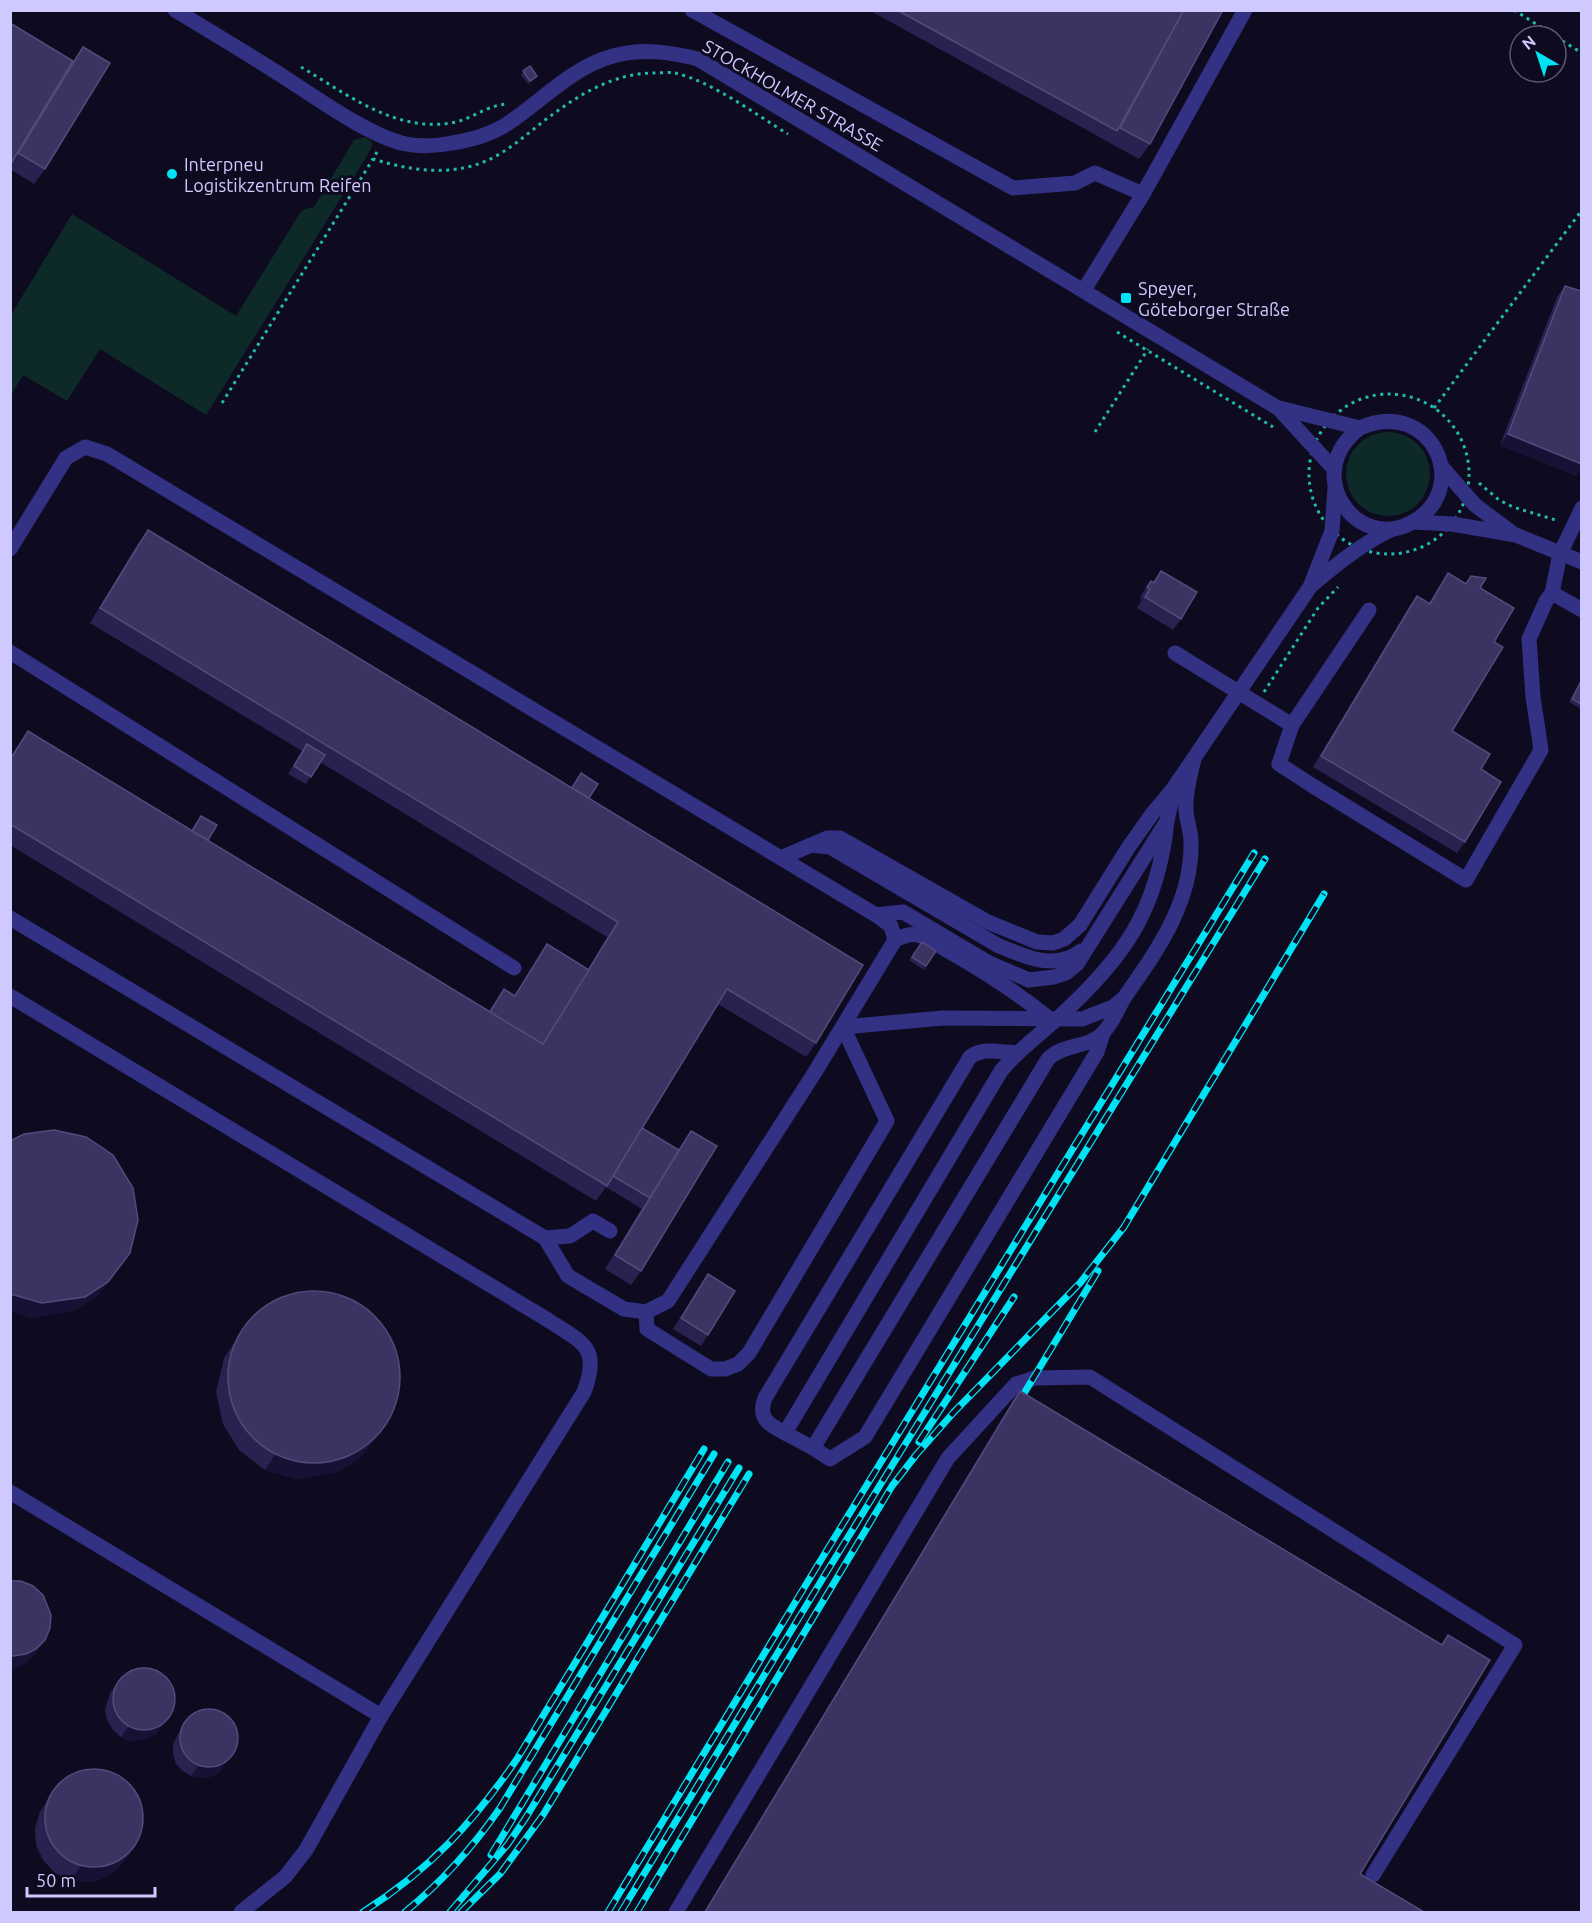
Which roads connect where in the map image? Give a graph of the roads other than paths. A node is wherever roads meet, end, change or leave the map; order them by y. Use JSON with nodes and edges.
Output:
{"nodes":[{"id":1,"x":175,"y":10,"type":"edge"},
{"id":2,"x":692,"y":10,"type":"edge"},
{"id":3,"x":1245,"y":10,"type":"edge"},
{"id":4,"x":1143,"y":194,"type":"junction"},
{"id":5,"x":1084,"y":290,"type":"junction"},
{"id":6,"x":1278,"y":408,"type":"junction"},
{"id":7,"x":1360,"y":428,"type":"junction"},
{"id":8,"x":1441,"y":466,"type":"junction"},
{"id":9,"x":1334,"y":469,"type":"junction"},
{"id":10,"x":1335,"y":488,"type":"junction"},
{"id":11,"x":1581,"y":508,"type":"edge"},
{"id":12,"x":1413,"y":522,"type":"junction"},
{"id":13,"x":1397,"y":528,"type":"junction"},
{"id":14,"x":1516,"y":536,"type":"junction"},
{"id":15,"x":10,"y":549,"type":"edge"},
{"id":16,"x":1560,"y":554,"type":"junction"},
{"id":17,"x":1581,"y":562,"type":"edge"},
{"id":18,"x":1310,"y":587,"type":"junction"},
{"id":19,"x":1552,"y":593,"type":"junction"},
{"id":20,"x":1369,"y":610,"type":"dead end"},
{"id":21,"x":1581,"y":610,"type":"edge"},
{"id":22,"x":10,"y":652,"type":"edge"},
{"id":23,"x":1175,"y":653,"type":"dead end"},
{"id":24,"x":1239,"y":692,"type":"junction"},
{"id":25,"x":1292,"y":725,"type":"junction"},
{"id":26,"x":1194,"y":759,"type":"junction"},
{"id":27,"x":1175,"y":786,"type":"junction"},
{"id":28,"x":1167,"y":821,"type":"junction"},
{"id":29,"x":811,"y":845,"type":"junction"},
{"id":30,"x":781,"y":858,"type":"junction"},
{"id":31,"x":876,"y":915,"type":"junction"},
{"id":32,"x":10,"y":918,"type":"edge"},
{"id":33,"x":895,"y":940,"type":"junction"},
{"id":34,"x":1092,"y":941,"type":"junction"},
{"id":35,"x":514,"y":968,"type":"dead end"},
{"id":36,"x":10,"y":996,"type":"edge"},
{"id":37,"x":1124,"y":998,"type":"junction"},
{"id":38,"x":1053,"y":1019,"type":"junction"},
{"id":39,"x":843,"y":1027,"type":"junction"},
{"id":40,"x":1103,"y":1033,"type":"junction"},
{"id":41,"x":1016,"y":1053,"type":"junction"},
{"id":42,"x":610,"y":1231,"type":"dead end"},
{"id":43,"x":544,"y":1238,"type":"junction"},
{"id":44,"x":646,"y":1312,"type":"junction"},
{"id":45,"x":785,"y":1433,"type":"junction"},
{"id":46,"x":813,"y":1448,"type":"junction"},
{"id":47,"x":10,"y":1492,"type":"edge"},
{"id":48,"x":381,"y":1716,"type":"junction"},
{"id":49,"x":1373,"y":1875,"type":"dead end"},
{"id":50,"x":241,"y":1912,"type":"edge"},
{"id":51,"x":676,"y":1912,"type":"edge"}],
"edges":[{"from":1,"to":5,"type":"street","name":"STOCKHOLMER STRASSE"},
{"from":2,"to":4,"type":"street"},
{"from":3,"to":4,"type":"street"},
{"from":4,"to":5,"type":"street"},
{"from":5,"to":6,"type":"street","name":"STOCKHOLMER STRASSE"},
{"from":6,"to":7,"type":"street","name":"STOCKHOLMER STRASSE"},
{"from":6,"to":9,"type":"street","name":"STOCKHOLMER STRASSE"},
{"from":7,"to":8,"type":"street","name":"STOCKHOLMER STRASSE"},
{"from":7,"to":9,"type":"street","name":"STOCKHOLMER STRASSE"},
{"from":8,"to":12,"type":"street","name":"STOCKHOLMER STRASSE"},
{"from":8,"to":14,"type":"street","name":"STOCKHOLMER STRASSE"},
{"from":9,"to":10,"type":"street","name":"STOCKHOLMER STRASSE"},
{"from":10,"to":13,"type":"street","name":"STOCKHOLMER STRASSE"},
{"from":10,"to":18,"type":"street"},
{"from":11,"to":16,"type":"street"},
{"from":12,"to":13,"type":"street","name":"STOCKHOLMER STRASSE"},
{"from":12,"to":14,"type":"street","name":"STOCKHOLMER STRASSE"},
{"from":13,"to":18,"type":"street"},
{"from":14,"to":16,"type":"street","name":"STOCKHOLMER STRASSE"},
{"from":15,"to":30,"type":"street"},
{"from":16,"to":17,"type":"street","name":"STOCKHOLMER STRASSE"},
{"from":16,"to":19,"type":"street"},
{"from":18,"to":24,"type":"street"},
{"from":19,"to":21,"type":"street"},
{"from":19,"to":25,"type":"street"},
{"from":20,"to":25,"type":"street"},
{"from":22,"to":35,"type":"street"},
{"from":23,"to":24,"type":"street"},
{"from":24,"to":25,"type":"street"},
{"from":24,"to":26,"type":"street"},
{"from":26,"to":27,"type":"street"},
{"from":26,"to":37,"type":"street"},
{"from":27,"to":28,"type":"street"},
{"from":27,"to":29,"type":"street"},
{"from":28,"to":34,"type":"street"},
{"from":28,"to":38,"type":"street"},
{"from":29,"to":30,"type":"street"},
{"from":29,"to":34,"type":"street"},
{"from":30,"to":31,"type":"street"},
{"from":31,"to":33,"type":"street"},
{"from":31,"to":34,"type":"street"},
{"from":32,"to":43,"type":"street"},
{"from":33,"to":38,"type":"street"},
{"from":33,"to":39,"type":"street"},
{"from":36,"to":48,"type":"street"},
{"from":37,"to":38,"type":"street"},
{"from":37,"to":40,"type":"street"},
{"from":38,"to":39,"type":"street"},
{"from":38,"to":41,"type":"street"},
{"from":39,"to":44,"type":"street"},
{"from":39,"to":44,"type":"street"},
{"from":40,"to":46,"type":"street"},
{"from":40,"to":46,"type":"street"},
{"from":41,"to":45,"type":"street"},
{"from":41,"to":45,"type":"street"},
{"from":42,"to":43,"type":"street"},
{"from":43,"to":44,"type":"street"},
{"from":45,"to":46,"type":"street"},
{"from":47,"to":48,"type":"street"},
{"from":48,"to":50,"type":"street"},
{"from":49,"to":51,"type":"street"}]}
